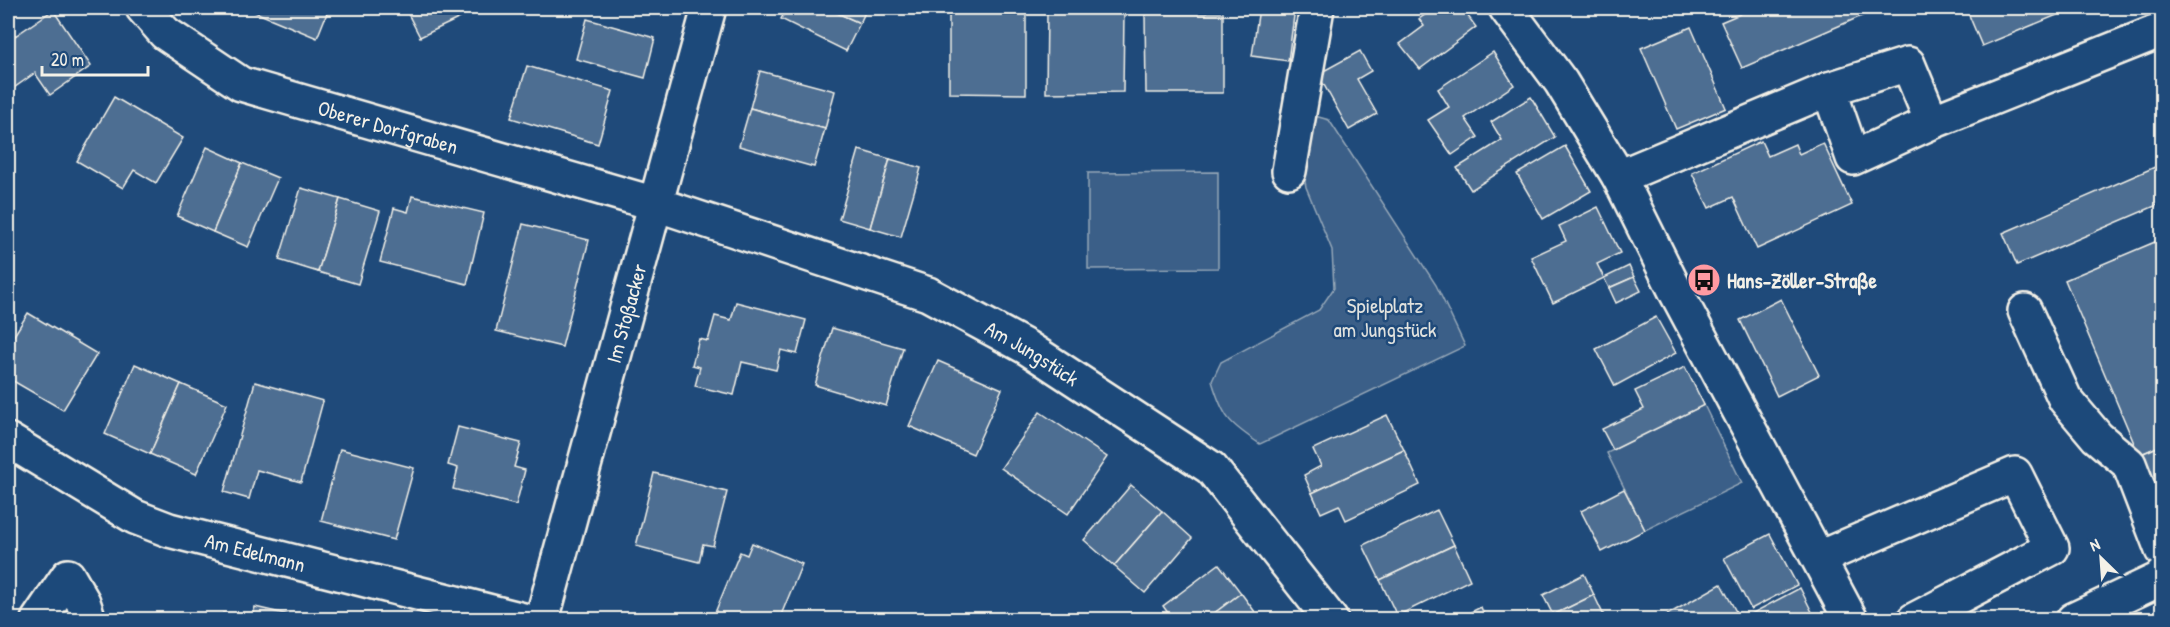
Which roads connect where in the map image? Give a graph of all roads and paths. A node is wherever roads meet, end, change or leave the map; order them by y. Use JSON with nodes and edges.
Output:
{"nodes":[{"id":1,"x":143,"y":8,"type":"edge"},
{"id":2,"x":709,"y":8,"type":"edge"},
{"id":3,"x":1317,"y":8,"type":"edge"},
{"id":4,"x":1506,"y":8,"type":"edge"},
{"id":5,"x":2163,"y":30,"type":"edge"},
{"id":6,"x":1829,"y":88,"type":"junction"},
{"id":7,"x":1932,"y":122,"type":"junction"},
{"id":8,"x":1289,"y":171,"type":"dead end"},
{"id":9,"x":1619,"y":177,"type":"junction"},
{"id":10,"x":656,"y":204,"type":"junction"},
{"id":11,"x":2025,"y":311,"type":"dead end"},
{"id":12,"x":8,"y":440,"type":"edge"},
{"id":13,"x":2163,"y":550,"type":"edge"},
{"id":14,"x":1819,"y":558,"type":"junction"},
{"id":15,"x":2163,"y":576,"type":"edge"},
{"id":16,"x":38,"y":620,"type":"edge"},
{"id":17,"x":89,"y":620,"type":"edge"},
{"id":18,"x":523,"y":620,"type":"edge"},
{"id":19,"x":542,"y":620,"type":"edge"},
{"id":20,"x":1331,"y":620,"type":"edge"},
{"id":21,"x":1851,"y":620,"type":"edge"},
{"id":22,"x":1914,"y":620,"type":"edge"},
{"id":23,"x":2073,"y":620,"type":"edge"}],
"edges":[{"from":1,"to":10,"type":"street","name":"Oberer Dorfgraben"},
{"from":2,"to":10,"type":"street","name":"Im Stoßacker"},
{"from":3,"to":8,"type":"street"},
{"from":4,"to":9,"type":"street"},
{"from":5,"to":7,"type":"street"},
{"from":6,"to":7,"type":"street"},
{"from":6,"to":7,"type":"street"},
{"from":6,"to":9,"type":"street"},
{"from":9,"to":14,"type":"street"},
{"from":10,"to":19,"type":"street","name":"Im Stoßacker"},
{"from":10,"to":20,"type":"street","name":"Am Jungstück"},
{"from":11,"to":13,"type":"street"},
{"from":12,"to":18,"type":"street","name":"Am Edelmann"},
{"from":14,"to":21,"type":"street"},
{"from":14,"to":22,"type":"street"},
{"from":15,"to":23,"type":"street"},
{"from":16,"to":17,"type":"street"}]}
